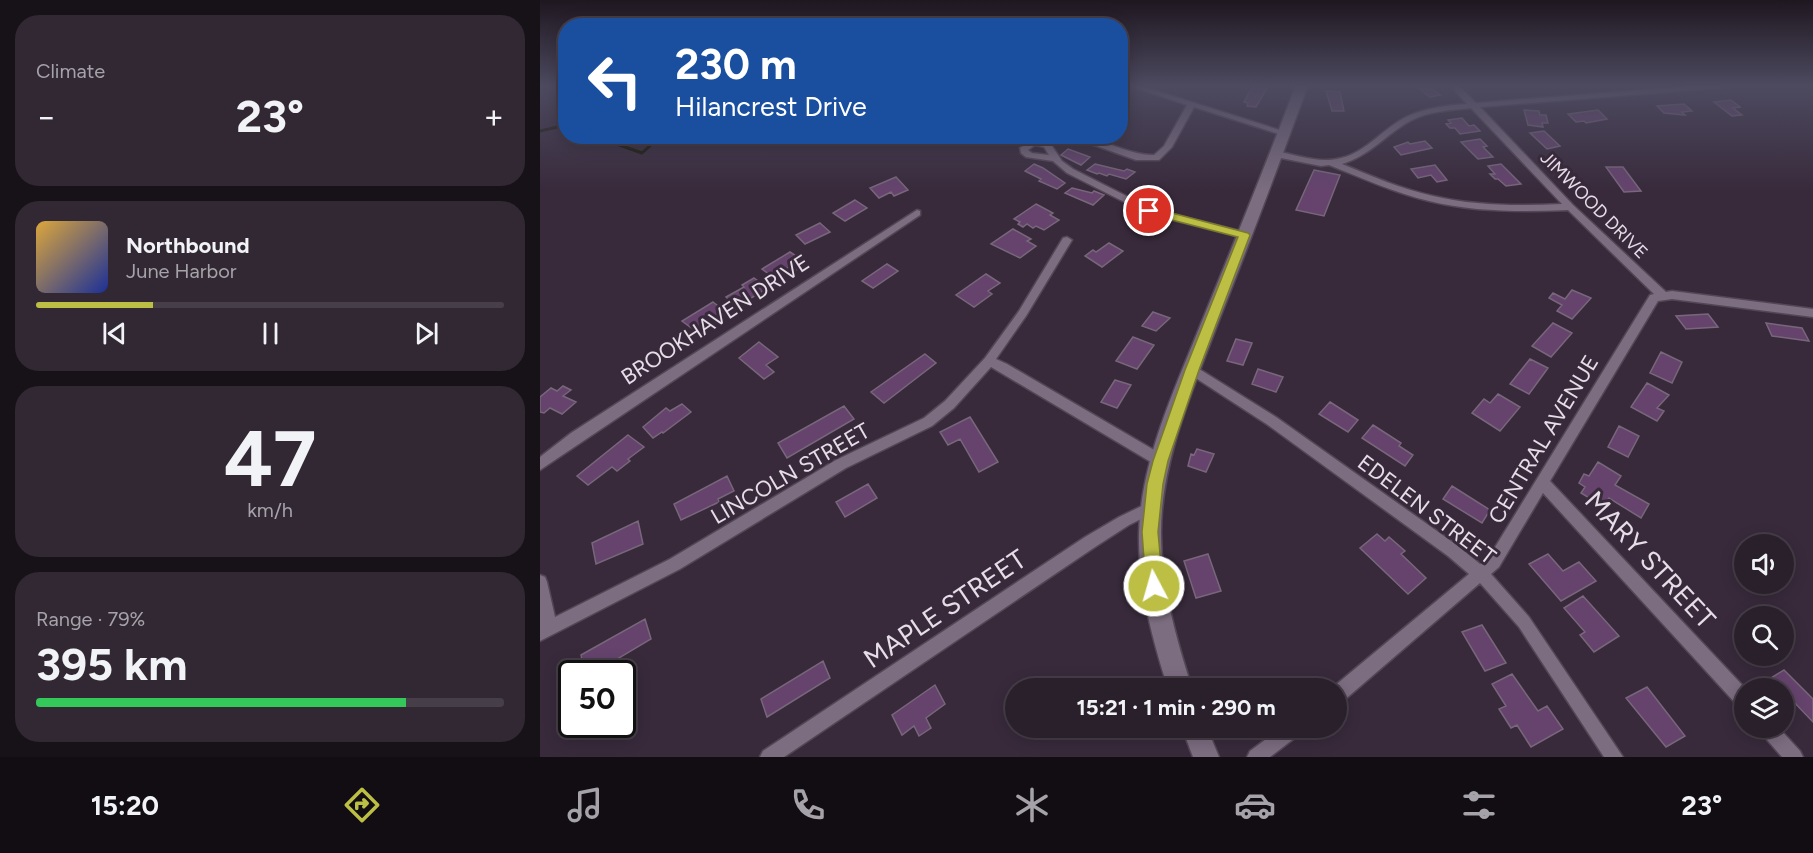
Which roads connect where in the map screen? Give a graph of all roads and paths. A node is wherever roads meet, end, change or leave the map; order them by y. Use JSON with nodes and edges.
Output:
{"nodes":[{"id":1,"x":1183,"y":120,"type":"edge"},
{"id":2,"x":1244,"y":120,"type":"edge"},
{"id":3,"x":1289,"y":120,"type":"edge"},
{"id":4,"x":1406,"y":120,"type":"edge"},
{"id":5,"x":1488,"y":120,"type":"edge"},
{"id":6,"x":1285,"y":133,"type":"junction"},
{"id":7,"x":1100,"y":144,"type":"edge"},
{"id":8,"x":1276,"y":154,"type":"junction"},
{"id":9,"x":1056,"y":159,"type":"dead end"},
{"id":10,"x":1331,"y":163,"type":"junction"},
{"id":11,"x":1570,"y":207,"type":"junction"},
{"id":12,"x":917,"y":213,"type":"dead end"},
{"id":13,"x":1244,"y":235,"type":"junction"},
{"id":14,"x":1067,"y":240,"type":"dead end"},
{"id":15,"x":1662,"y":295,"type":"junction"},
{"id":16,"x":1813,"y":313,"type":"edge"},
{"id":17,"x":988,"y":361,"type":"junction"},
{"id":18,"x":1192,"y":370,"type":"junction"},
{"id":19,"x":541,"y":461,"type":"edge"},
{"id":20,"x":1161,"y":461,"type":"junction"},
{"id":21,"x":1542,"y":482,"type":"junction"},
{"id":22,"x":1152,"y":507,"type":"junction"},
{"id":23,"x":1482,"y":575,"type":"junction"},
{"id":24,"x":540,"y":582,"type":"edge"},
{"id":25,"x":545,"y":631,"type":"edge"},
{"id":26,"x":1177,"y":678,"type":"edge"},
{"id":27,"x":1347,"y":687,"type":"edge"},
{"id":28,"x":1734,"y":689,"type":"edge"},
{"id":29,"x":1199,"y":738,"type":"edge"},
{"id":30,"x":1281,"y":738,"type":"edge"},
{"id":31,"x":1777,"y":738,"type":"edge"},
{"id":32,"x":769,"y":757,"type":"edge"},
{"id":33,"x":1206,"y":757,"type":"edge"},
{"id":34,"x":1256,"y":757,"type":"edge"},
{"id":35,"x":1614,"y":757,"type":"edge"},
{"id":36,"x":1794,"y":757,"type":"edge"}],
"edges":[{"from":1,"to":7,"type":"street"},
{"from":2,"to":6,"type":"street"},
{"from":3,"to":6,"type":"main road"},
{"from":4,"to":10,"type":"street"},
{"from":5,"to":11,"type":"street","name":"JIMWOOD DRIVE"},
{"from":6,"to":8,"type":"main road"},
{"from":8,"to":10,"type":"street"},
{"from":8,"to":13,"type":"main road"},
{"from":9,"to":13,"type":"street"},
{"from":10,"to":11,"type":"street"},
{"from":11,"to":15,"type":"street","name":"JIMWOOD DRIVE"},
{"from":12,"to":19,"type":"street","name":"BROOKHAVEN DRIVE"},
{"from":13,"to":18,"type":"main road"},
{"from":14,"to":17,"type":"street","name":"LINCOLN STREET"},
{"from":15,"to":16,"type":"street"},
{"from":15,"to":21,"type":"street","name":"CENTRAL AVENUE"},
{"from":17,"to":20,"type":"street"},
{"from":17,"to":25,"type":"street","name":"LINCOLN STREET"},
{"from":18,"to":20,"type":"main road"},
{"from":18,"to":23,"type":"street","name":"EDELEN STREET"},
{"from":20,"to":22,"type":"main road"},
{"from":21,"to":23,"type":"street","name":"CENTRAL AVENUE"},
{"from":21,"to":28,"type":"street","name":"MARY STREET"},
{"from":22,"to":26,"type":"main road"},
{"from":22,"to":32,"type":"street","name":"MAPLE STREET"},
{"from":23,"to":27,"type":"street","name":"CENTRAL AVENUE"},
{"from":23,"to":35,"type":"street","name":"EDELEN STREET"},
{"from":24,"to":25,"type":"street"},
{"from":29,"to":33,"type":"main road"},
{"from":30,"to":34,"type":"street"},
{"from":31,"to":36,"type":"street"}]}
